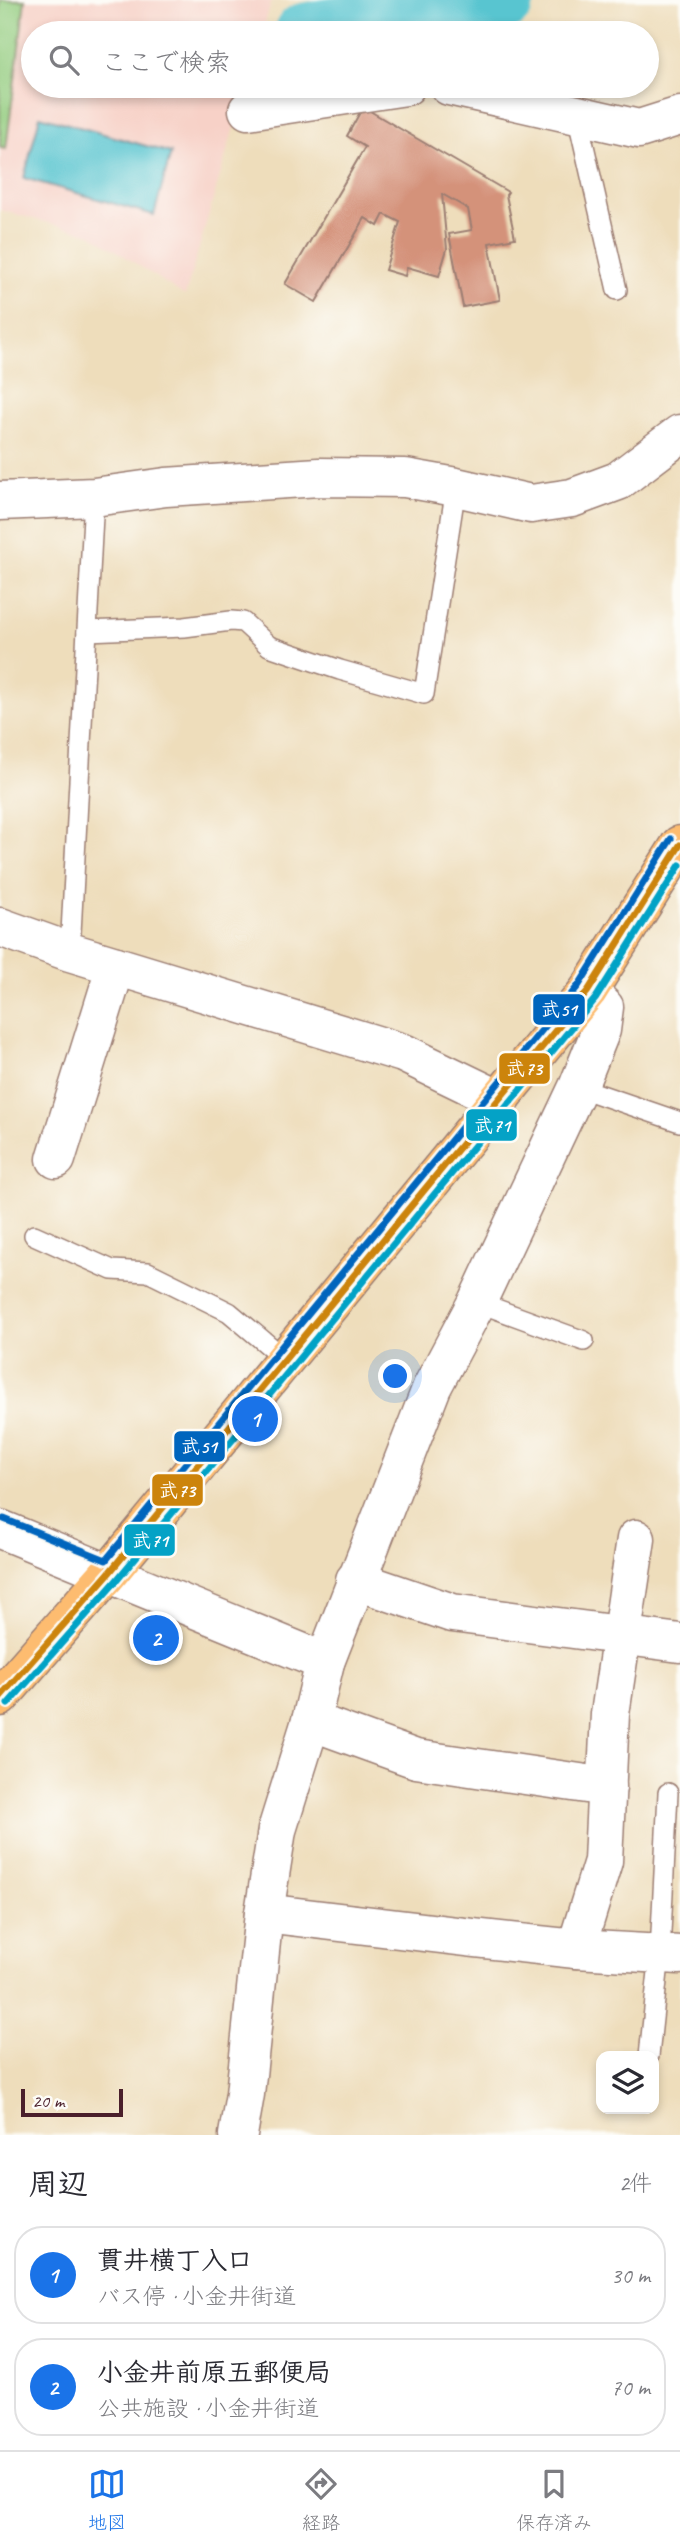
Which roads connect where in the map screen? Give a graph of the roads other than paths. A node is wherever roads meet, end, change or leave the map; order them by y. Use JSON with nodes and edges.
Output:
{"nodes":[{"id":1,"x":327,"y":98,"type":"edge"},
{"id":2,"x":502,"y":98,"type":"edge"},
{"id":3,"x":248,"y":110,"type":"dead end"},
{"id":4,"x":577,"y":115,"type":"junction"},
{"id":5,"x":680,"y":116,"type":"edge"},
{"id":6,"x":617,"y":290,"type":"dead end"},
{"id":7,"x":680,"y":434,"type":"edge"},
{"id":8,"x":456,"y":487,"type":"junction"},
{"id":9,"x":94,"y":497,"type":"junction"},
{"id":10,"x":0,"y":502,"type":"edge"},
{"id":11,"x":87,"y":631,"type":"junction"},
{"id":12,"x":680,"y":845,"type":"edge"},
{"id":13,"x":0,"y":927,"type":"edge"},
{"id":14,"x":70,"y":952,"type":"junction"},
{"id":15,"x":117,"y":966,"type":"junction"},
{"id":16,"x":588,"y":991,"type":"junction"},
{"id":17,"x":578,"y":1087,"type":"junction"},
{"id":18,"x":500,"y":1100,"type":"junction"},
{"id":19,"x":680,"y":1122,"type":"edge"},
{"id":20,"x":56,"y":1159,"type":"dead end"},
{"id":21,"x":34,"y":1235,"type":"dead end"},
{"id":22,"x":477,"y":1302,"type":"junction"},
{"id":23,"x":584,"y":1341,"type":"dead end"},
{"id":24,"x":285,"y":1359,"type":"junction"},
{"id":25,"x":0,"y":1529,"type":"edge"},
{"id":26,"x":636,"y":1539,"type":"dead end"},
{"id":27,"x":109,"y":1573,"type":"junction"},
{"id":28,"x":355,"y":1580,"type":"junction"},
{"id":29,"x":622,"y":1633,"type":"junction"},
{"id":30,"x":680,"y":1643,"type":"edge"},
{"id":31,"x":325,"y":1662,"type":"junction"},
{"id":32,"x":0,"y":1697,"type":"edge"},
{"id":33,"x":312,"y":1721,"type":"junction"},
{"id":34,"x":607,"y":1787,"type":"junction"},
{"id":35,"x":667,"y":1793,"type":"dead end"},
{"id":36,"x":264,"y":1913,"type":"junction"},
{"id":37,"x":576,"y":1949,"type":"junction"},
{"id":38,"x":670,"y":1954,"type":"edge"},
{"id":39,"x":650,"y":2051,"type":"edge"},
{"id":40,"x":238,"y":2135,"type":"edge"}],
"edges":[{"from":1,"to":3,"type":"street"},
{"from":2,"to":4,"type":"street"},
{"from":4,"to":5,"type":"street"},
{"from":4,"to":6,"type":"lane"},
{"from":7,"to":8,"type":"street"},
{"from":8,"to":9,"type":"street"},
{"from":8,"to":11,"type":"lane"},
{"from":9,"to":10,"type":"street"},
{"from":9,"to":11,"type":"lane"},
{"from":11,"to":14,"type":"lane"},
{"from":12,"to":16,"type":"main road"},
{"from":13,"to":14,"type":"street"},
{"from":14,"to":15,"type":"street"},
{"from":15,"to":18,"type":"street"},
{"from":15,"to":20,"type":"street"},
{"from":16,"to":17,"type":"street"},
{"from":16,"to":18,"type":"main road"},
{"from":17,"to":19,"type":"lane"},
{"from":17,"to":22,"type":"street"},
{"from":18,"to":24,"type":"main road"},
{"from":21,"to":24,"type":"lane"},
{"from":22,"to":23,"type":"lane"},
{"from":22,"to":28,"type":"street"},
{"from":24,"to":27,"type":"main road"},
{"from":25,"to":27,"type":"street"},
{"from":26,"to":29,"type":"street"},
{"from":27,"to":31,"type":"street"},
{"from":27,"to":32,"type":"main road"},
{"from":28,"to":29,"type":"street"},
{"from":28,"to":31,"type":"street"},
{"from":29,"to":30,"type":"street"},
{"from":29,"to":34,"type":"street"},
{"from":31,"to":33,"type":"street"},
{"from":33,"to":34,"type":"street"},
{"from":33,"to":36,"type":"street"},
{"from":34,"to":37,"type":"street"},
{"from":35,"to":38,"type":"lane"},
{"from":36,"to":37,"type":"street"},
{"from":36,"to":40,"type":"street"},
{"from":37,"to":38,"type":"street"},
{"from":38,"to":39,"type":"lane"}]}
